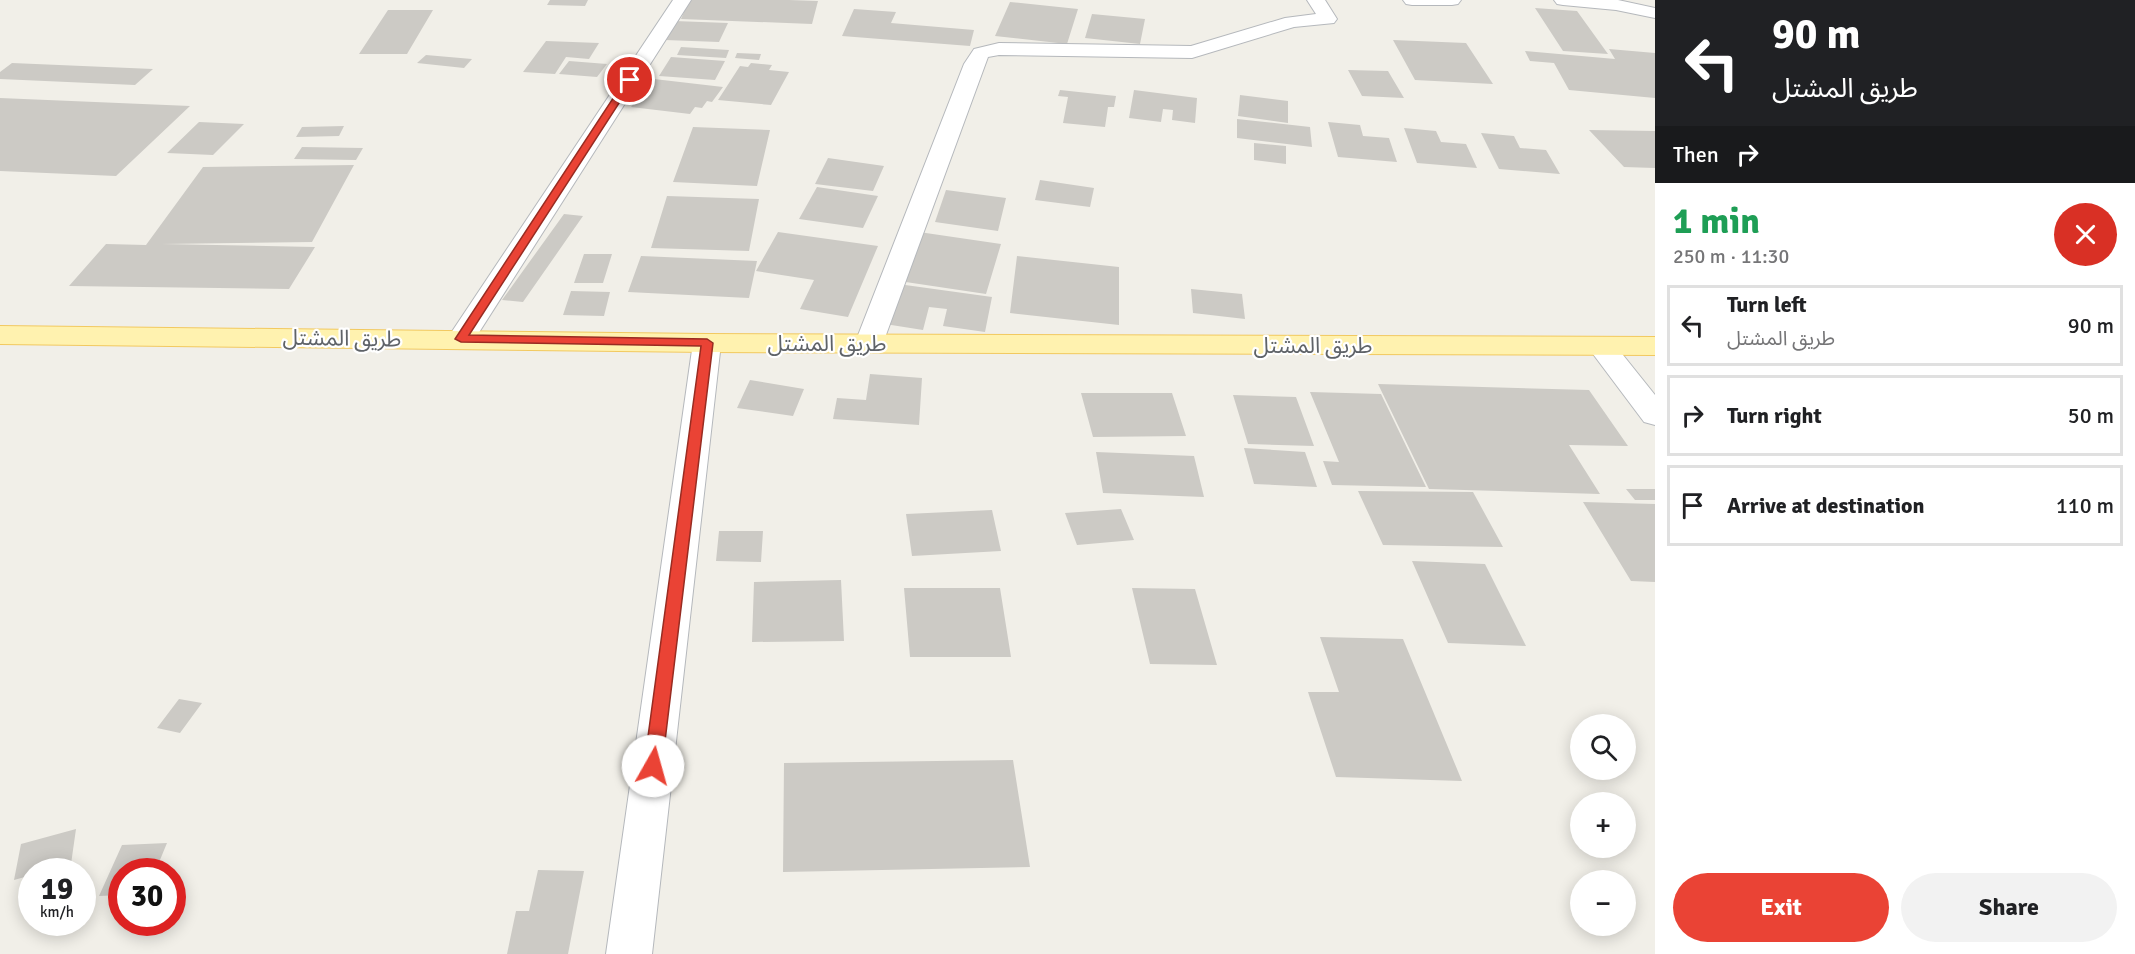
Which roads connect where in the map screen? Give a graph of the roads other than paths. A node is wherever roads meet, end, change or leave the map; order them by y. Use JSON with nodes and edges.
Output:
{"nodes":[{"id":1,"x":681,"y":0,"type":"edge"},
{"id":2,"x":1316,"y":0,"type":"edge"},
{"id":3,"x":1412,"y":0,"type":"edge"},
{"id":4,"x":1452,"y":0,"type":"edge"},
{"id":5,"x":1563,"y":0,"type":"edge"},
{"id":6,"x":1655,"y":13,"type":"edge"},
{"id":7,"x":0,"y":335,"type":"edge"},
{"id":8,"x":461,"y":339,"type":"junction"},
{"id":9,"x":707,"y":343,"type":"junction"},
{"id":10,"x":869,"y":343,"type":"junction"},
{"id":11,"x":1601,"y":346,"type":"junction"},
{"id":12,"x":1655,"y":346,"type":"edge"},
{"id":13,"x":1655,"y":415,"type":"edge"},
{"id":14,"x":629,"y":954,"type":"edge"}],
"edges":[{"from":1,"to":8,"type":"street"},
{"from":2,"to":10,"type":"street"},
{"from":3,"to":4,"type":"street"},
{"from":5,"to":6,"type":"street"},
{"from":7,"to":8,"type":"main road","name":"طريق المشتل"},
{"from":8,"to":9,"type":"main road","name":"طريق المشتل"},
{"from":9,"to":10,"type":"main road","name":"طريق المشتل"},
{"from":9,"to":14,"type":"street"},
{"from":10,"to":11,"type":"main road","name":"طريق المشتل"},
{"from":11,"to":12,"type":"main road","name":"طريق المشتل"},
{"from":11,"to":13,"type":"street"}]}
